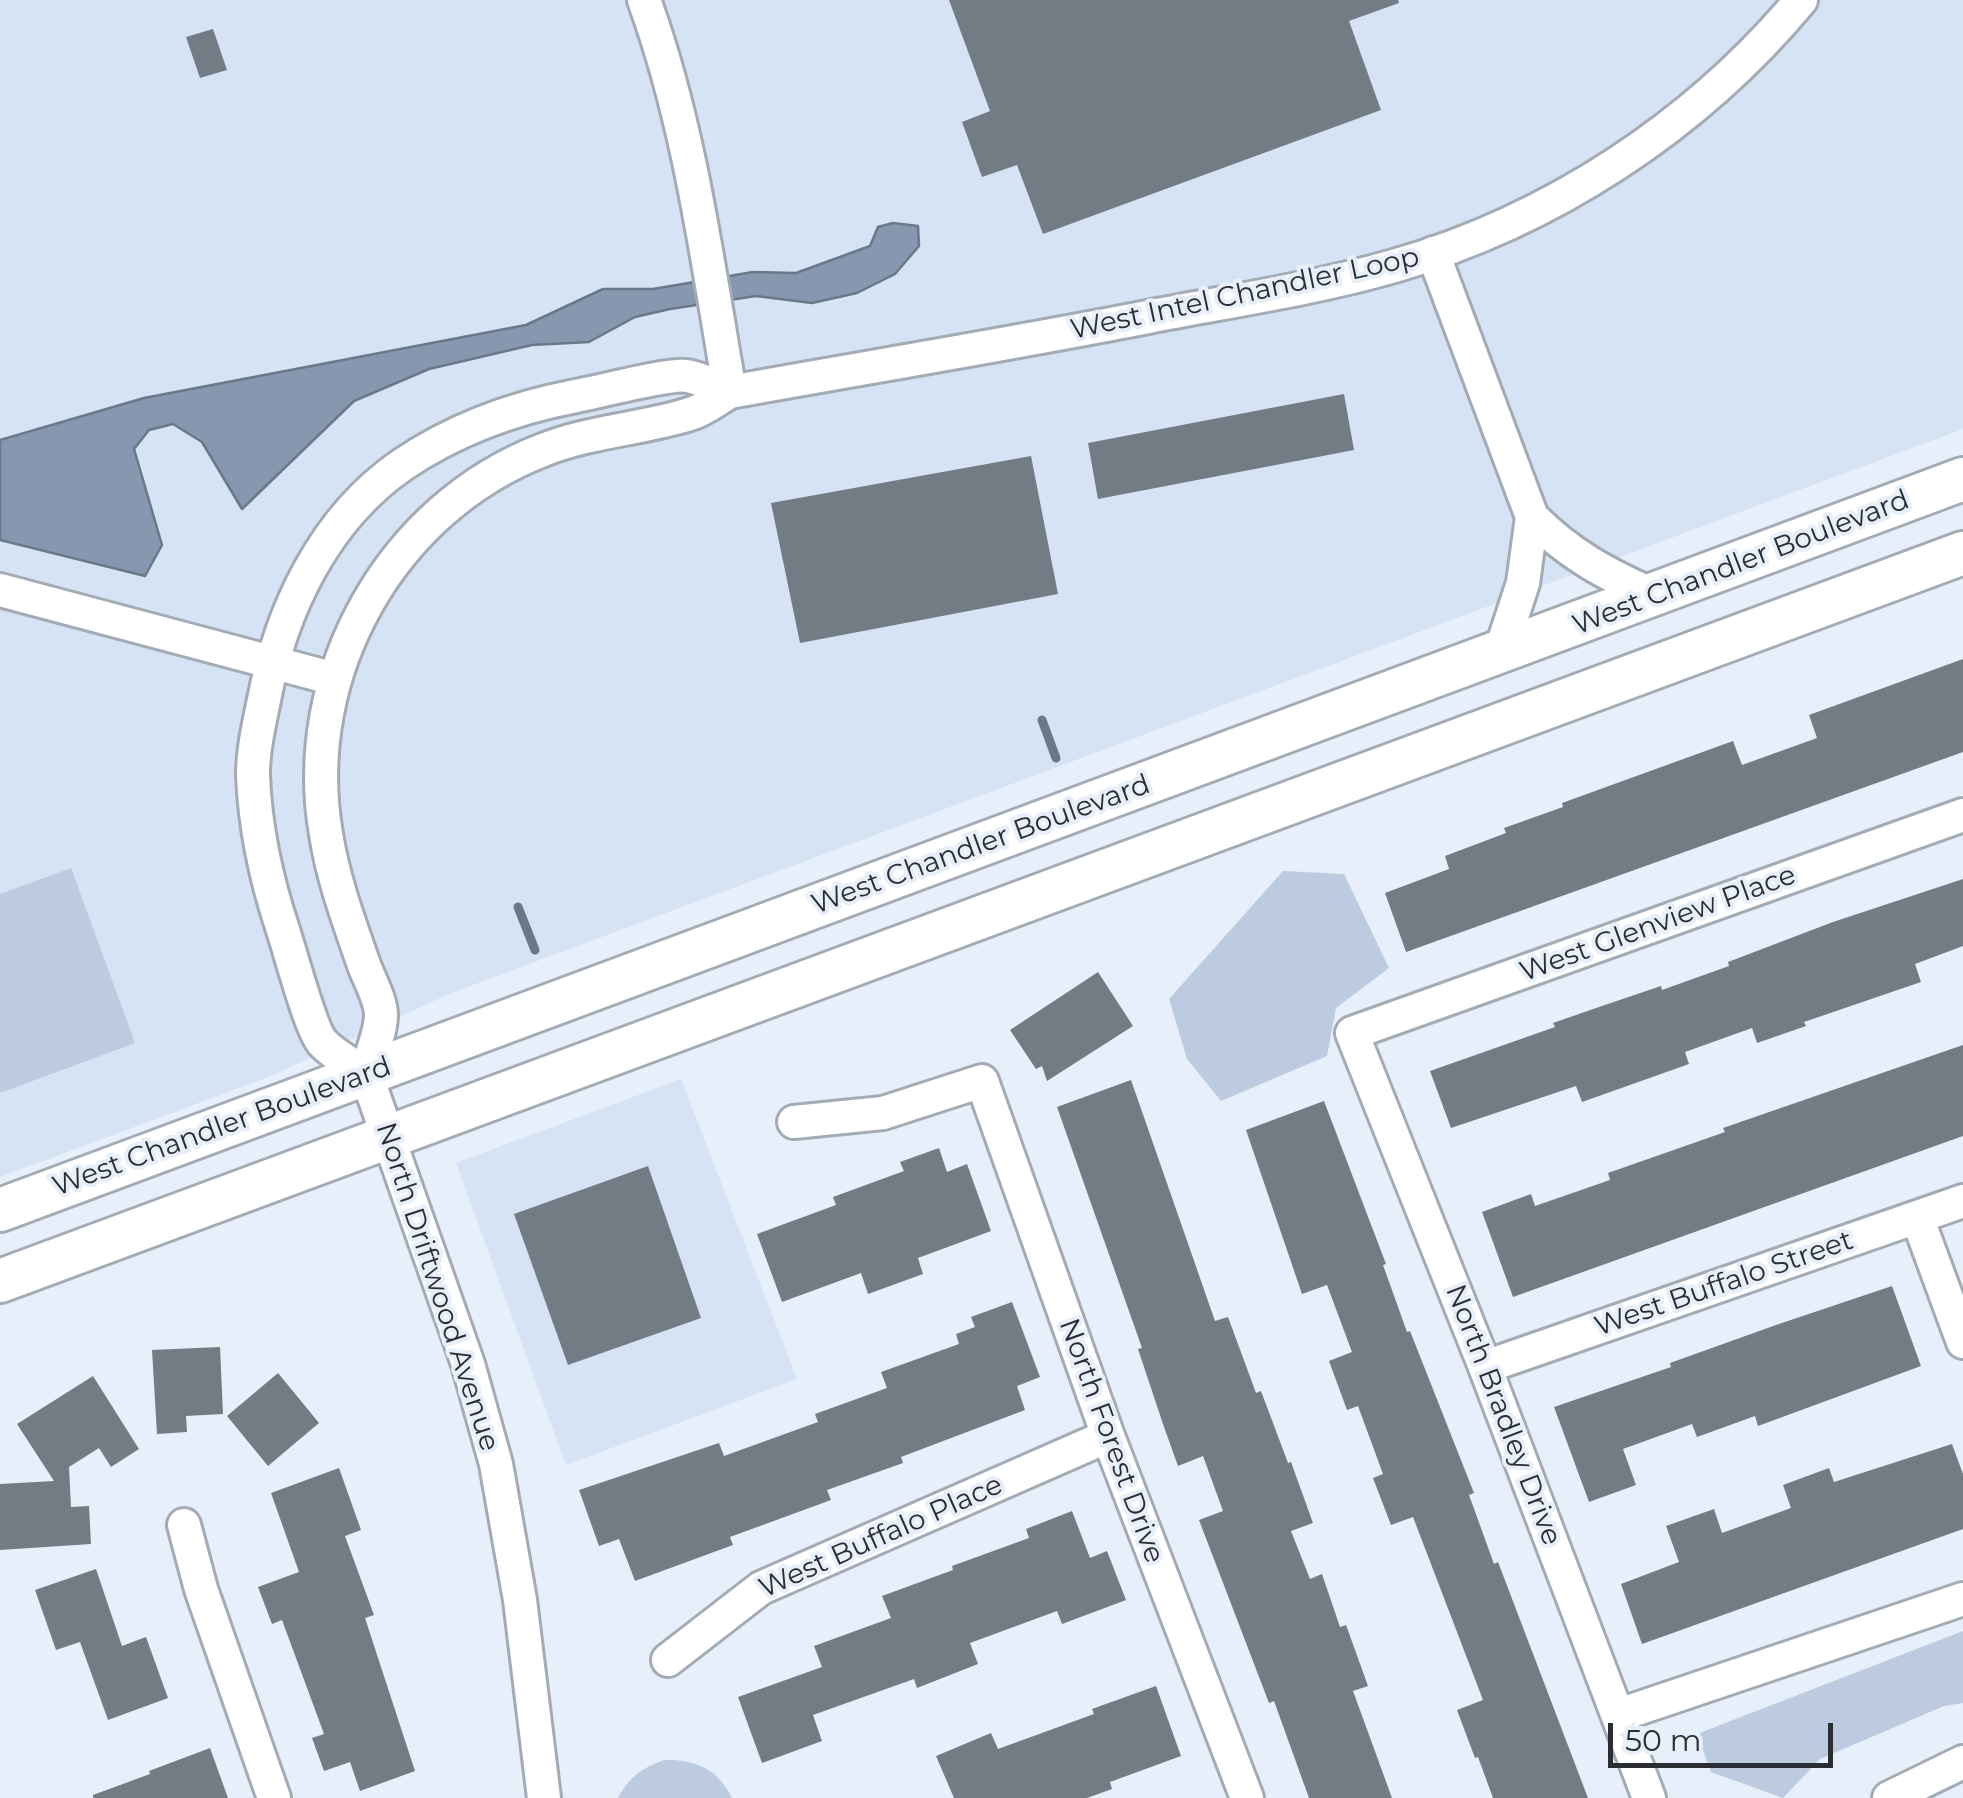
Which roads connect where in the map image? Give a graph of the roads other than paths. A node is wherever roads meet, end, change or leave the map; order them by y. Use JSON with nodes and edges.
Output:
{"nodes":[{"id":1,"x":644,"y":0,"type":"edge"},
{"id":2,"x":1801,"y":0,"type":"edge"},
{"id":3,"x":1433,"y":253,"type":"junction"},
{"id":4,"x":730,"y":392,"type":"junction"},
{"id":5,"x":1963,"y":479,"type":"edge"},
{"id":6,"x":1532,"y":517,"type":"junction"},
{"id":7,"x":1963,"y":553,"type":"edge"},
{"id":8,"x":0,"y":590,"type":"edge"},
{"id":9,"x":1653,"y":595,"type":"junction"},
{"id":10,"x":1500,"y":652,"type":"junction"},
{"id":11,"x":271,"y":662,"type":"junction"},
{"id":12,"x":336,"y":680,"type":"junction"},
{"id":13,"x":1963,"y":815,"type":"edge"},
{"id":14,"x":1352,"y":1033,"type":"joint"},
{"id":15,"x":366,"y":1074,"type":"junction"},
{"id":16,"x":794,"y":1122,"type":"dead end"},
{"id":17,"x":388,"y":1136,"type":"junction"},
{"id":18,"x":1963,"y":1200,"type":"edge"},
{"id":19,"x":0,"y":1210,"type":"edge"},
{"id":20,"x":1918,"y":1217,"type":"junction"},
{"id":21,"x":0,"y":1281,"type":"edge"},
{"id":22,"x":1963,"y":1342,"type":"edge"},
{"id":23,"x":1485,"y":1366,"type":"junction"},
{"id":24,"x":1108,"y":1436,"type":"junction"},
{"id":25,"x":184,"y":1525,"type":"dead end"},
{"id":26,"x":1963,"y":1599,"type":"edge"},
{"id":27,"x":668,"y":1660,"type":"dead end"},
{"id":28,"x":1619,"y":1715,"type":"junction"},
{"id":29,"x":1963,"y":1762,"type":"edge"},
{"id":30,"x":1905,"y":1795,"type":"edge"},
{"id":31,"x":1243,"y":1797,"type":"edge"},
{"id":32,"x":274,"y":1798,"type":"edge"},
{"id":33,"x":544,"y":1798,"type":"edge"},
{"id":34,"x":1650,"y":1798,"type":"edge"}],
"edges":[{"from":1,"to":4,"type":"street"},
{"from":2,"to":3,"type":"street","name":"West Intel Chandler Loop"},
{"from":3,"to":4,"type":"street","name":"West Intel Chandler Loop"},
{"from":3,"to":6,"type":"street"},
{"from":4,"to":11,"type":"street","name":"West Intel Chandler Loop"},
{"from":4,"to":12,"type":"street","name":"West Intel Chandler Loop"},
{"from":5,"to":9,"type":"main road","name":"West Chandler Boulevard"},
{"from":6,"to":9,"type":"street"},
{"from":6,"to":10,"type":"street"},
{"from":7,"to":17,"type":"main road"},
{"from":8,"to":11,"type":"street"},
{"from":9,"to":10,"type":"main road","name":"West Chandler Boulevard"},
{"from":10,"to":15,"type":"main road","name":"West Chandler Boulevard"},
{"from":11,"to":12,"type":"street"},
{"from":11,"to":15,"type":"street","name":"West Intel Chandler Loop"},
{"from":12,"to":15,"type":"street","name":"West Intel Chandler Loop"},
{"from":13,"to":14,"type":"street","name":"West Glenview Place"},
{"from":14,"to":23,"type":"street","name":"North Bradley Drive"},
{"from":15,"to":17,"type":"street","name":"North Driftwood Avenue"},
{"from":15,"to":19,"type":"main road","name":"West Chandler Boulevard"},
{"from":16,"to":24,"type":"street","name":"North Forest Drive"},
{"from":17,"to":21,"type":"main road"},
{"from":17,"to":33,"type":"street","name":"North Driftwood Avenue"},
{"from":18,"to":20,"type":"street","name":"West Buffalo Street"},
{"from":20,"to":22,"type":"street"},
{"from":20,"to":23,"type":"street","name":"West Buffalo Street"},
{"from":23,"to":28,"type":"street","name":"North Bradley Drive"},
{"from":24,"to":27,"type":"street","name":"West Buffalo Place"},
{"from":24,"to":31,"type":"street","name":"North Forest Drive"},
{"from":25,"to":32,"type":"street"},
{"from":26,"to":28,"type":"street"},
{"from":28,"to":34,"type":"street","name":"North Bradley Drive"},
{"from":29,"to":30,"type":"street"}]}
